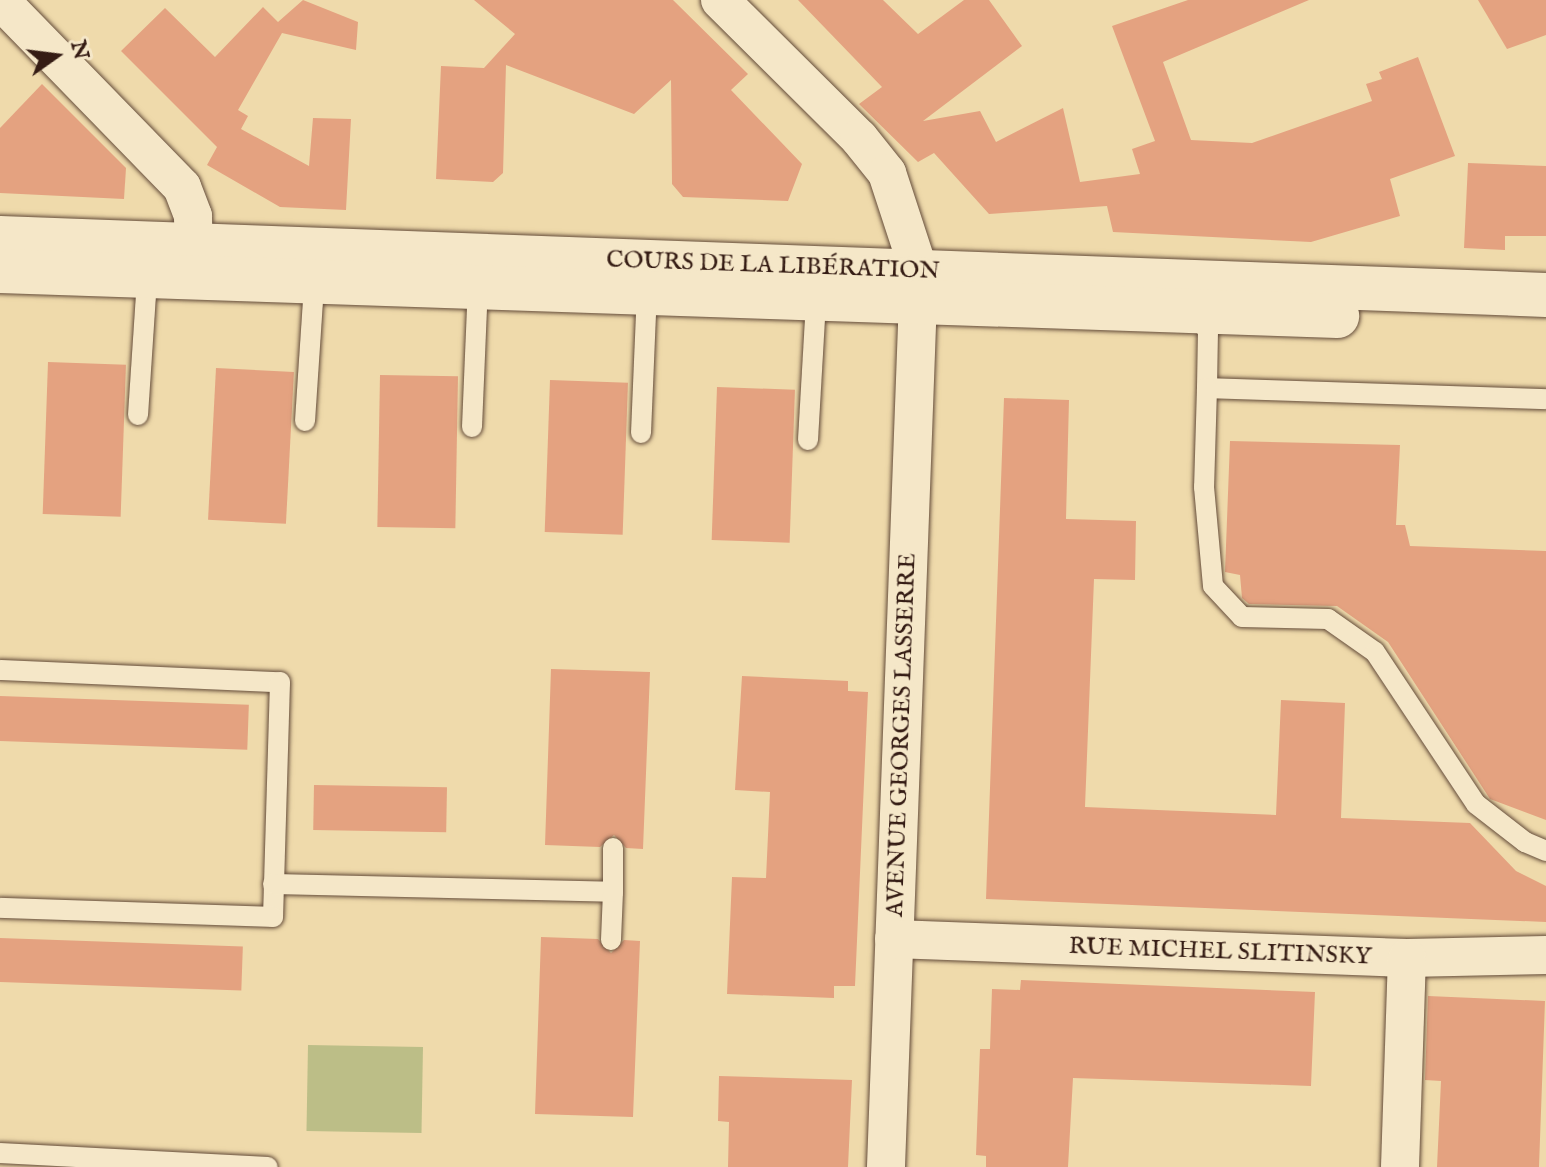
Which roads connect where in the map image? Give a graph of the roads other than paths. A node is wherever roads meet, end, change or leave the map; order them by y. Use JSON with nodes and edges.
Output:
{"nodes":[{"id":1,"x":0,"y":0,"type":"edge"},
{"id":2,"x":720,"y":0,"type":"edge"},
{"id":3,"x":0,"y":238,"type":"edge"},
{"id":4,"x":194,"y":262,"type":"junction"},
{"id":5,"x":0,"y":271,"type":"edge"},
{"id":6,"x":918,"y":287,"type":"junction"},
{"id":7,"x":1546,"y":295,"type":"edge"},
{"id":8,"x":146,"y":296,"type":"dead end"},
{"id":9,"x":313,"y":302,"type":"dead end"},
{"id":10,"x":477,"y":307,"type":"dead end"},
{"id":11,"x":1191,"y":312,"type":"junction"},
{"id":12,"x":646,"y":313,"type":"dead end"},
{"id":13,"x":815,"y":319,"type":"dead end"},
{"id":14,"x":1546,"y":323,"type":"edge"},
{"id":15,"x":1207,"y":388,"type":"junction"},
{"id":16,"x":1546,"y":399,"type":"edge"},
{"id":17,"x":138,"y":415,"type":"dead end"},
{"id":18,"x":305,"y":421,"type":"dead end"},
{"id":19,"x":472,"y":427,"type":"dead end"},
{"id":20,"x":641,"y":433,"type":"dead end"},
{"id":21,"x":808,"y":440,"type":"dead end"},
{"id":22,"x":0,"y":670,"type":"edge"},
{"id":23,"x":613,"y":848,"type":"dead end"},
{"id":24,"x":1546,"y":851,"type":"edge"},
{"id":25,"x":273,"y":884,"type":"junction"},
{"id":26,"x":613,"y":892,"type":"junction"},
{"id":27,"x":0,"y":908,"type":"edge"},
{"id":28,"x":894,"y":939,"type":"junction"},
{"id":29,"x":611,"y":940,"type":"dead end"},
{"id":30,"x":1546,"y":955,"type":"edge"},
{"id":31,"x":1407,"y":958,"type":"junction"},
{"id":32,"x":0,"y":1153,"type":"edge"},
{"id":33,"x":268,"y":1167,"type":"edge"},
{"id":34,"x":886,"y":1167,"type":"edge"},
{"id":35,"x":1400,"y":1167,"type":"edge"}],
"edges":[{"from":1,"to":4,"type":"street"},
{"from":2,"to":6,"type":"street"},
{"from":3,"to":4,"type":"main road","name":"COURS DE LA LIBÉRATION"},
{"from":4,"to":5,"type":"main road","name":"COURS DE LA LIBÉRATION"},
{"from":4,"to":6,"type":"main road","name":"COURS DE LA LIBÉRATION"},
{"from":6,"to":7,"type":"main road","name":"COURS DE LA LIBÉRATION"},
{"from":6,"to":11,"type":"main road","name":"COURS DE LA LIBÉRATION"},
{"from":6,"to":28,"type":"street","name":"AVENUE GEORGES LASSERRE"},
{"from":8,"to":17,"type":"lane"},
{"from":9,"to":18,"type":"lane"},
{"from":10,"to":19,"type":"lane"},
{"from":11,"to":14,"type":"main road","name":"COURS DE LA LIBÉRATION"},
{"from":11,"to":15,"type":"lane"},
{"from":12,"to":20,"type":"lane"},
{"from":13,"to":21,"type":"lane"},
{"from":15,"to":16,"type":"lane"},
{"from":15,"to":24,"type":"lane"},
{"from":22,"to":25,"type":"lane"},
{"from":23,"to":26,"type":"lane"},
{"from":25,"to":26,"type":"lane"},
{"from":25,"to":27,"type":"lane"},
{"from":26,"to":29,"type":"lane"},
{"from":28,"to":31,"type":"street","name":"RUE MICHEL SLITINSKY"},
{"from":28,"to":34,"type":"street","name":"AVENUE GEORGES LASSERRE"},
{"from":30,"to":31,"type":"street","name":"RUE MICHEL SLITINSKY"},
{"from":31,"to":35,"type":"street"},
{"from":32,"to":33,"type":"lane"}]}
